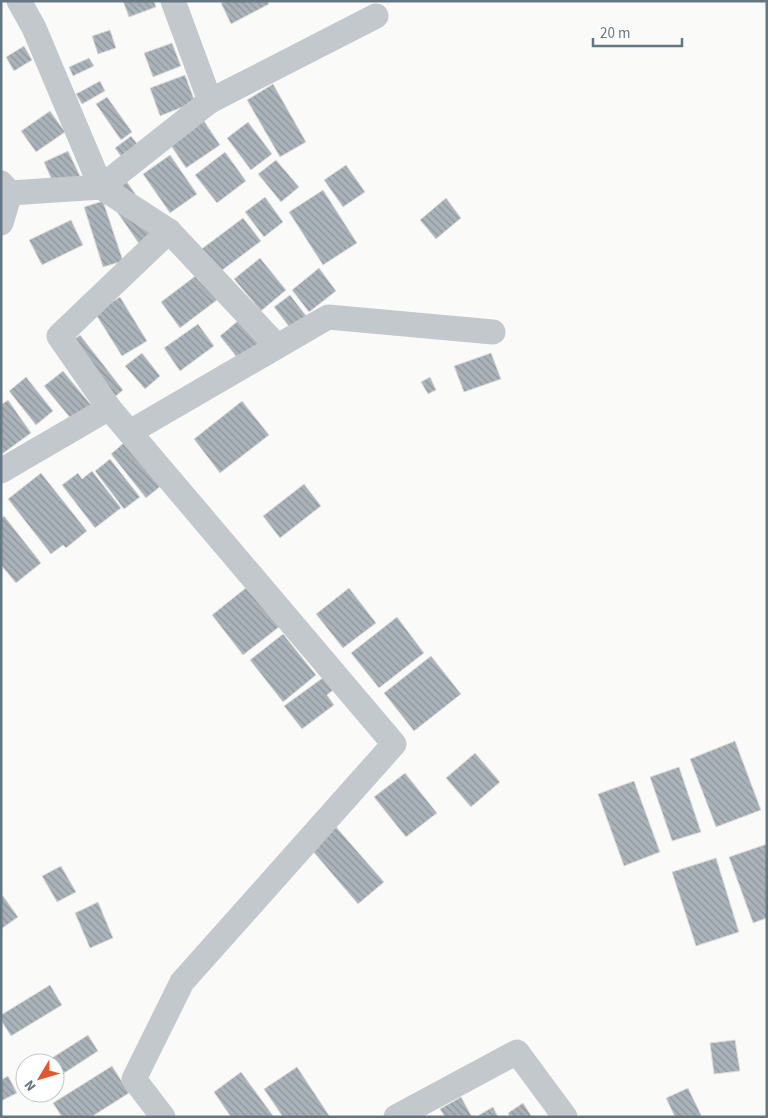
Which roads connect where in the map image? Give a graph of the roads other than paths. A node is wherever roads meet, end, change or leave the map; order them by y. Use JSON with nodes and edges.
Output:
{"nodes":[{"id":1,"x":19,"y":1,"type":"edge"},
{"id":2,"x":172,"y":1,"type":"edge"},
{"id":3,"x":376,"y":16,"type":"dead end"},
{"id":4,"x":210,"y":101,"type":"junction"},
{"id":5,"x":101,"y":187,"type":"junction"},
{"id":6,"x":6,"y":188,"type":"edge"},
{"id":7,"x":1,"y":223,"type":"edge"},
{"id":8,"x":169,"y":231,"type":"junction"},
{"id":9,"x":493,"y":332,"type":"dead end"},
{"id":10,"x":277,"y":346,"type":"junction"},
{"id":11,"x":109,"y":408,"type":"junction"},
{"id":12,"x":130,"y":432,"type":"junction"},
{"id":13,"x":1,"y":471,"type":"edge"},
{"id":14,"x":163,"y":1117,"type":"edge"},
{"id":15,"x":396,"y":1117,"type":"edge"},
{"id":16,"x":565,"y":1117,"type":"edge"}],
"edges":[{"from":1,"to":5,"type":"street"},
{"from":2,"to":4,"type":"street"},
{"from":3,"to":4,"type":"street"},
{"from":4,"to":5,"type":"street"},
{"from":5,"to":6,"type":"street"},
{"from":5,"to":8,"type":"street"},
{"from":6,"to":7,"type":"street"},
{"from":8,"to":10,"type":"street"},
{"from":8,"to":11,"type":"street"},
{"from":9,"to":10,"type":"street"},
{"from":10,"to":12,"type":"street"},
{"from":11,"to":12,"type":"street"},
{"from":11,"to":13,"type":"street"},
{"from":12,"to":14,"type":"street"},
{"from":15,"to":16,"type":"street"}]}
